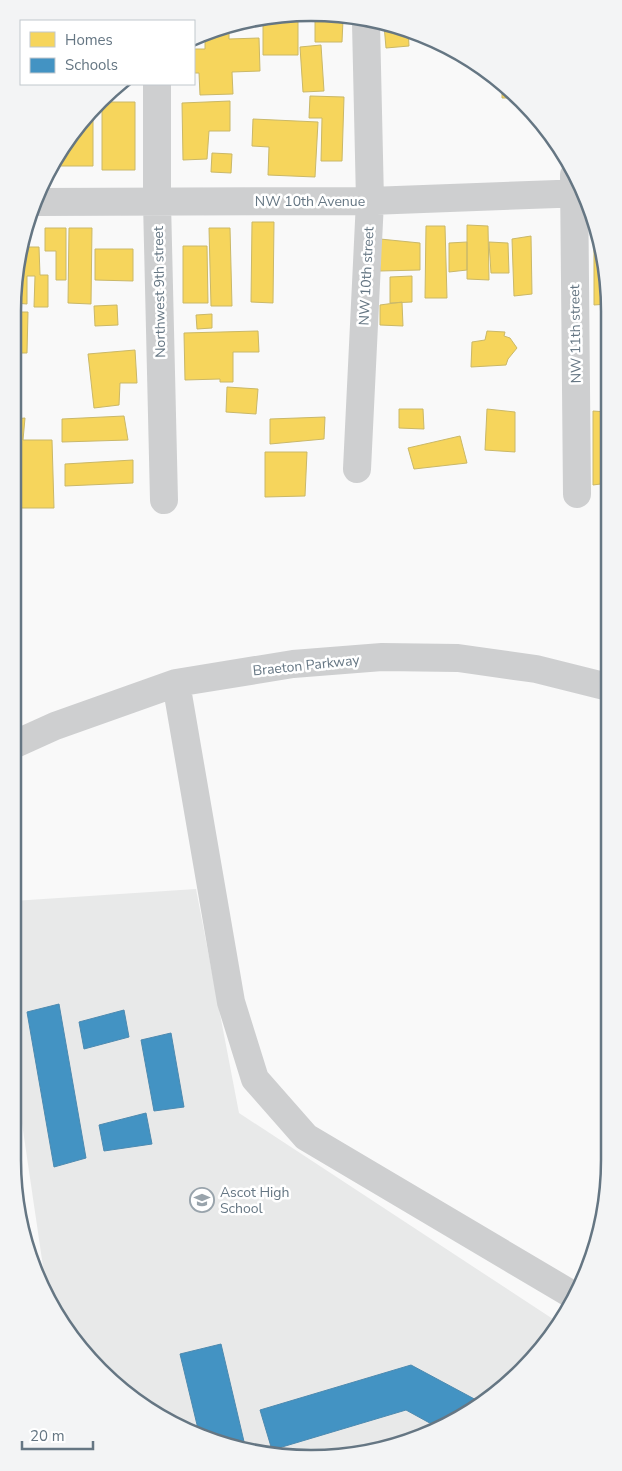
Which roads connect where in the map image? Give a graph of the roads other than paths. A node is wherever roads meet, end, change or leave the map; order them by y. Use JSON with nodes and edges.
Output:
{"nodes":[{"id":1,"x":366,"y":27,"type":"edge"},
{"id":2,"x":157,"y":85,"type":"edge"},
{"id":3,"x":573,"y":187,"type":"edge"},
{"id":4,"x":577,"y":196,"type":"edge"},
{"id":5,"x":42,"y":202,"type":"edge"},
{"id":6,"x":158,"y":202,"type":"junction"},
{"id":7,"x":370,"y":202,"type":"junction"},
{"id":8,"x":357,"y":469,"type":"dead end"},
{"id":9,"x":577,"y":494,"type":"dead end"},
{"id":10,"x":164,"y":500,"type":"dead end"},
{"id":11,"x":176,"y":683,"type":"junction"},
{"id":12,"x":601,"y":685,"type":"edge"},
{"id":13,"x":21,"y":741,"type":"edge"},
{"id":14,"x":569,"y":1292,"type":"edge"}],
"edges":[{"from":1,"to":7,"type":"street","name":"NW 10th street"},
{"from":2,"to":6,"type":"street","name":"Northwest 9th street"},
{"from":3,"to":7,"type":"street","name":"NW 10th Avenue"},
{"from":4,"to":9,"type":"street","name":"NW 11th street"},
{"from":5,"to":6,"type":"street","name":"NW 10th Avenue"},
{"from":6,"to":7,"type":"street","name":"NW 10th Avenue"},
{"from":6,"to":10,"type":"street","name":"Northwest 9th street"},
{"from":7,"to":8,"type":"street","name":"NW 10th street"},
{"from":11,"to":12,"type":"street","name":"Braeton Parkway"},
{"from":11,"to":13,"type":"street","name":"Braeton Parkway"},
{"from":11,"to":14,"type":"street"}]}
